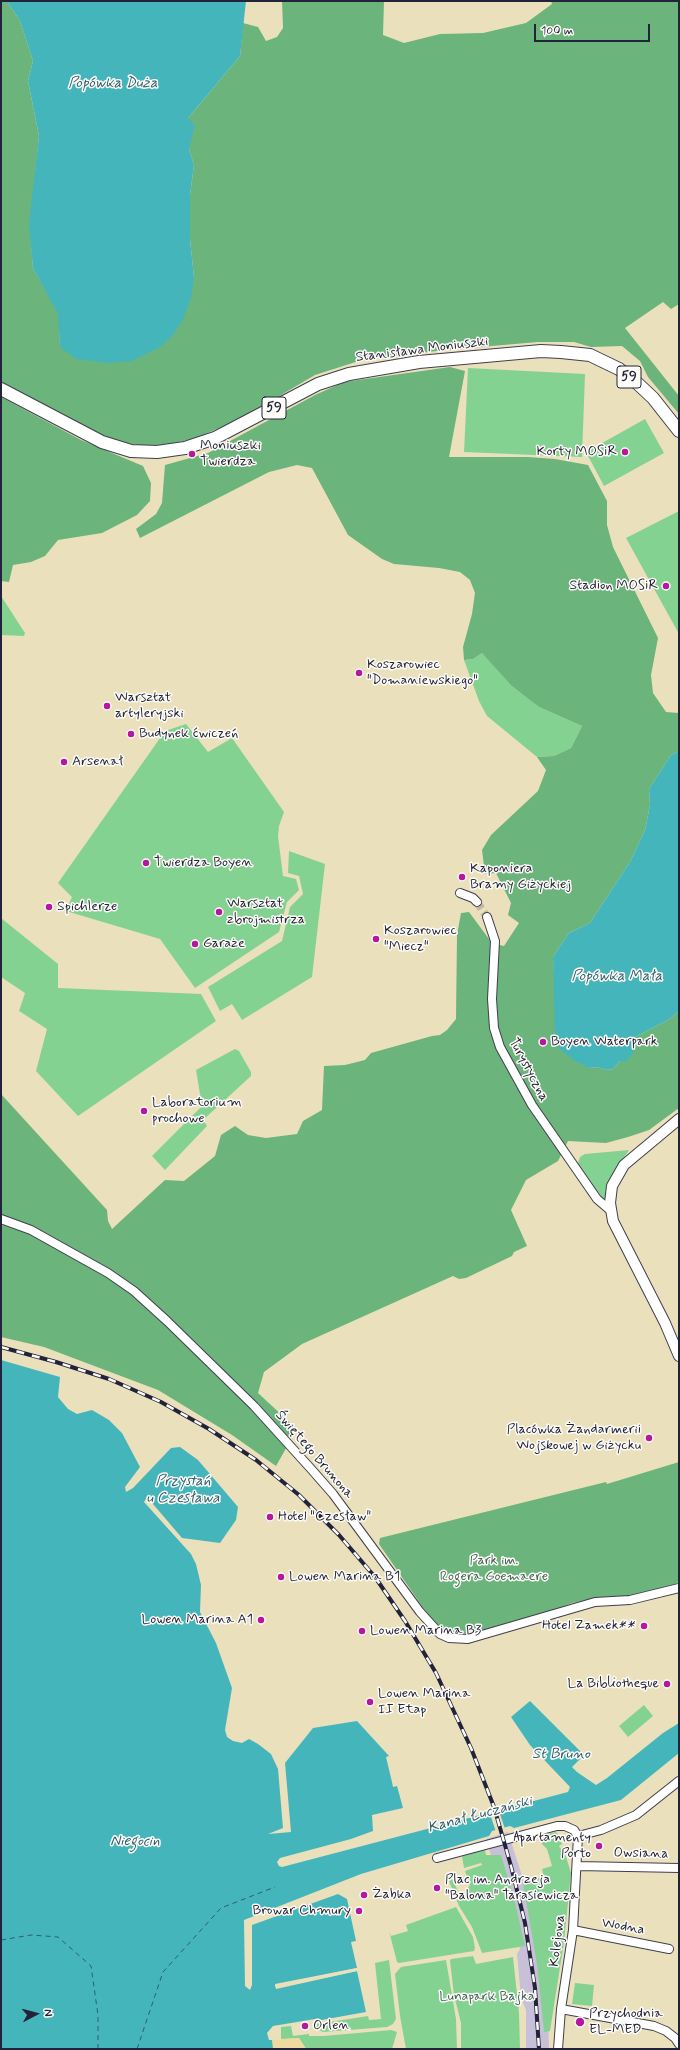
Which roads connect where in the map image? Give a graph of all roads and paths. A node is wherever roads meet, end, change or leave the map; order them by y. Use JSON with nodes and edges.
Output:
{"nodes":[{"id":1,"x":1,"y":389,"type":"edge"},
{"id":2,"x":679,"y":431,"type":"edge"},
{"id":3,"x":460,"y":893,"type":"dead end"},
{"id":4,"x":477,"y":902,"type":"tunnel mouth"},
{"id":5,"x":487,"y":917,"type":"tunnel mouth"},
{"id":6,"x":679,"y":1119,"type":"edge"},
{"id":7,"x":611,"y":1211,"type":"junction"},
{"id":8,"x":1,"y":1219,"type":"edge"},
{"id":9,"x":679,"y":1356,"type":"edge"},
{"id":10,"x":679,"y":1588,"type":"edge"},
{"id":11,"x":679,"y":1781,"type":"edge"},
{"id":12,"x":578,"y":1836,"type":"junction"},
{"id":13,"x":437,"y":1858,"type":"dead end"},
{"id":14,"x":578,"y":1866,"type":"junction"},
{"id":15,"x":679,"y":1868,"type":"edge"},
{"id":16,"x":573,"y":1930,"type":"junction"},
{"id":17,"x":669,"y":1948,"type":"dead end"},
{"id":18,"x":561,"y":2009,"type":"junction"},
{"id":19,"x":679,"y":2044,"type":"edge"},
{"id":20,"x":558,"y":2049,"type":"edge"}],
"edges":[{"from":1,"to":2,"type":"main road","name":"Stanisława Moniuszki","number":"59"},
{"from":3,"to":4,"type":"street"},
{"from":5,"to":7,"type":"street","name":"Turystyczna"},
{"from":6,"to":7,"type":"street"},
{"from":7,"to":9,"type":"street"},
{"from":8,"to":10,"type":"street","name":"Świętego Brunona"},
{"from":11,"to":12,"type":"street"},
{"from":12,"to":13,"type":"street"},
{"from":12,"to":14,"type":"street","name":"Kolejowa"},
{"from":14,"to":15,"type":"street","name":"Owsiana"},
{"from":14,"to":16,"type":"street","name":"Kolejowa"},
{"from":16,"to":17,"type":"street","name":"Wodna"},
{"from":16,"to":18,"type":"street","name":"Kolejowa"},
{"from":18,"to":19,"type":"street"},
{"from":18,"to":20,"type":"street","name":"Kolejowa"}]}
